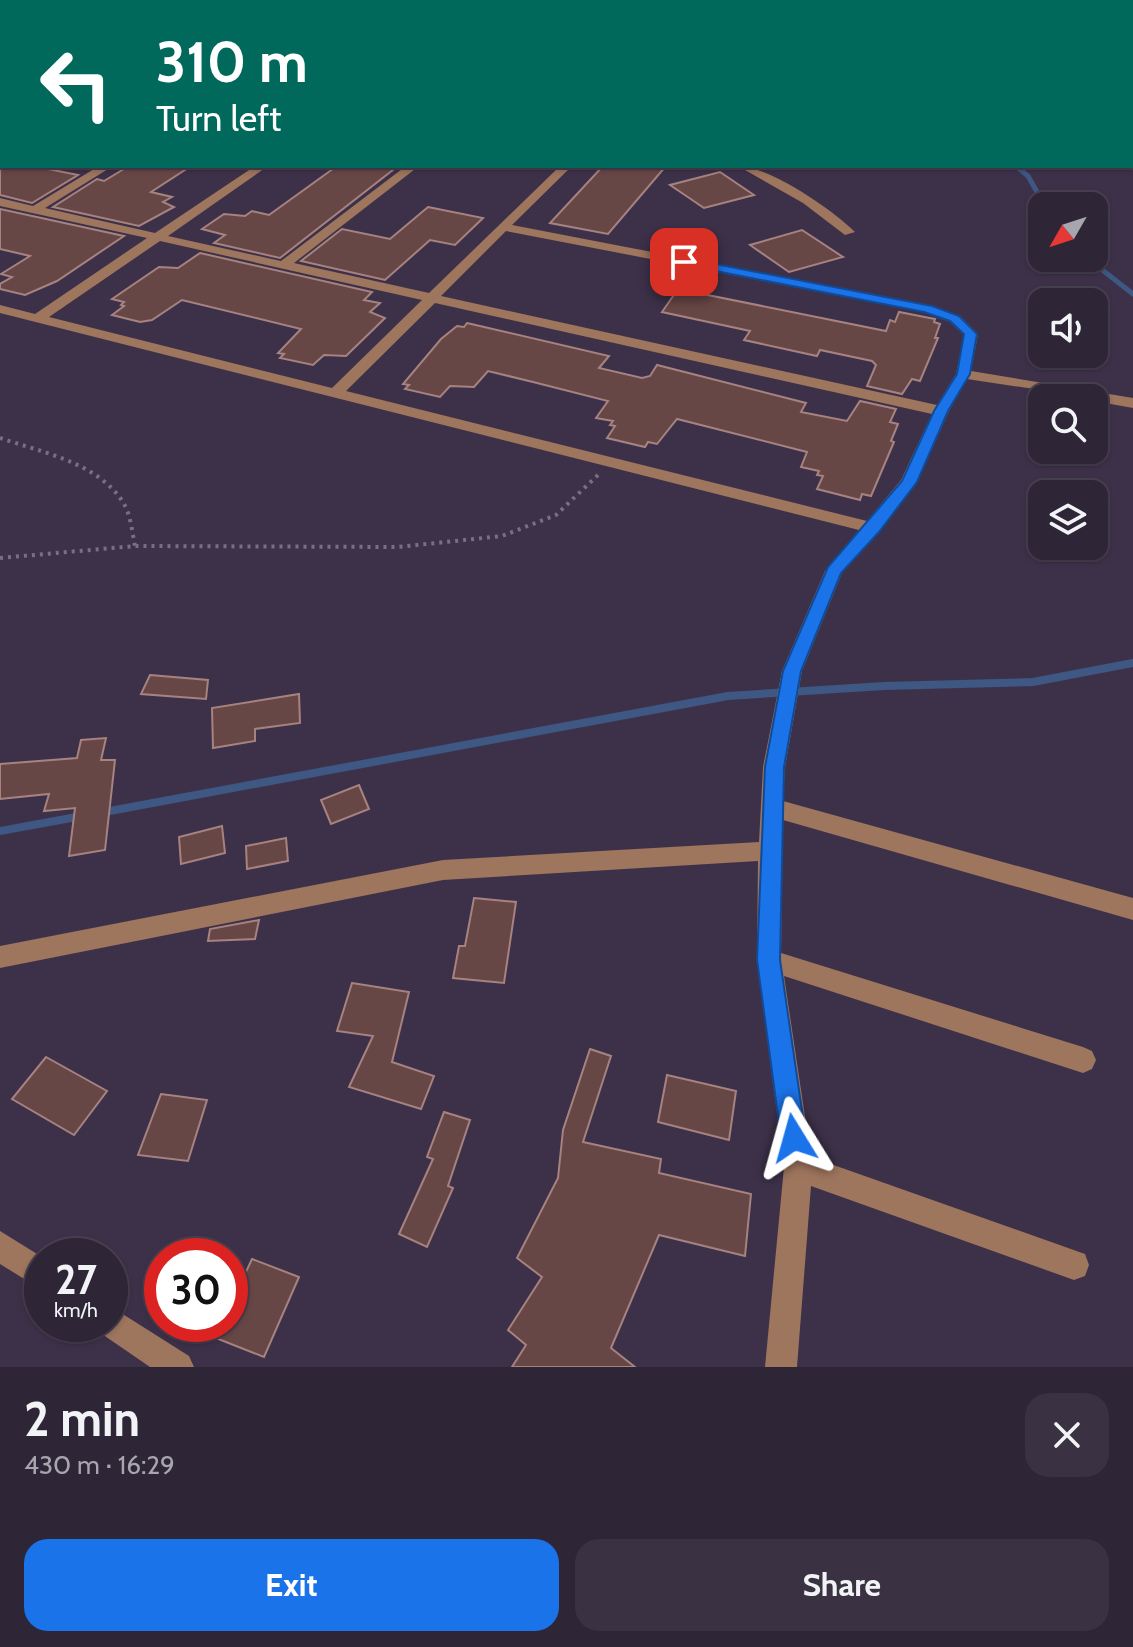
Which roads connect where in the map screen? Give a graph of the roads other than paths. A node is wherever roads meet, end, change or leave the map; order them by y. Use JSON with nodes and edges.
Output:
{"nodes":[{"id":1,"x":104,"y":168,"type":"edge"},
{"id":2,"x":259,"y":168,"type":"edge"},
{"id":3,"x":410,"y":168,"type":"edge"},
{"id":4,"x":564,"y":168,"type":"edge"},
{"id":5,"x":748,"y":168,"type":"edge"},
{"id":6,"x":0,"y":202,"type":"edge"},
{"id":7,"x":36,"y":209,"type":"junction"},
{"id":8,"x":502,"y":227,"type":"junction"},
{"id":9,"x":849,"y":232,"type":"dead end"},
{"id":10,"x":154,"y":238,"type":"junction"},
{"id":11,"x":282,"y":266,"type":"junction"},
{"id":12,"x":434,"y":298,"type":"junction"},
{"id":13,"x":0,"y":309,"type":"edge"},
{"id":14,"x":38,"y":318,"type":"junction"},
{"id":15,"x":963,"y":374,"type":"junction"},
{"id":16,"x":335,"y":393,"type":"junction"},
{"id":17,"x":1133,"y":403,"type":"edge"},
{"id":18,"x":941,"y":411,"type":"junction"},
{"id":19,"x":873,"y":528,"type":"junction"},
{"id":20,"x":774,"y":808,"type":"junction"},
{"id":21,"x":770,"y":851,"type":"junction"},
{"id":22,"x":1133,"y":909,"type":"edge"},
{"id":23,"x":0,"y":957,"type":"edge"},
{"id":24,"x":769,"y":960,"type":"junction"},
{"id":25,"x":1083,"y":1060,"type":"dead end"},
{"id":26,"x":798,"y":1167,"type":"junction"},
{"id":27,"x":0,"y":1246,"type":"edge"},
{"id":28,"x":24,"y":1263,"type":"edge"},
{"id":29,"x":1074,"y":1265,"type":"dead end"},
{"id":30,"x":128,"y":1333,"type":"edge"},
{"id":31,"x":178,"y":1367,"type":"edge"},
{"id":32,"x":781,"y":1367,"type":"edge"}],
"edges":[{"from":1,"to":7,"type":"street"},
{"from":2,"to":10,"type":"street"},
{"from":3,"to":11,"type":"street"},
{"from":4,"to":8,"type":"street"},
{"from":5,"to":9,"type":"street"},
{"from":6,"to":7,"type":"street"},
{"from":7,"to":10,"type":"street"},
{"from":8,"to":12,"type":"street"},
{"from":8,"to":15,"type":"street"},
{"from":10,"to":11,"type":"street"},
{"from":10,"to":14,"type":"street"},
{"from":11,"to":12,"type":"street"},
{"from":12,"to":16,"type":"street"},
{"from":12,"to":18,"type":"street"},
{"from":13,"to":14,"type":"street"},
{"from":14,"to":16,"type":"street"},
{"from":15,"to":17,"type":"street"},
{"from":15,"to":18,"type":"street"},
{"from":16,"to":19,"type":"street"},
{"from":18,"to":19,"type":"street"},
{"from":19,"to":20,"type":"street"},
{"from":20,"to":21,"type":"street"},
{"from":20,"to":22,"type":"street"},
{"from":21,"to":23,"type":"street"},
{"from":21,"to":24,"type":"street"},
{"from":24,"to":25,"type":"street"},
{"from":24,"to":26,"type":"street"},
{"from":26,"to":29,"type":"street"},
{"from":26,"to":32,"type":"street"},
{"from":27,"to":28,"type":"street"},
{"from":30,"to":31,"type":"street"}]}
